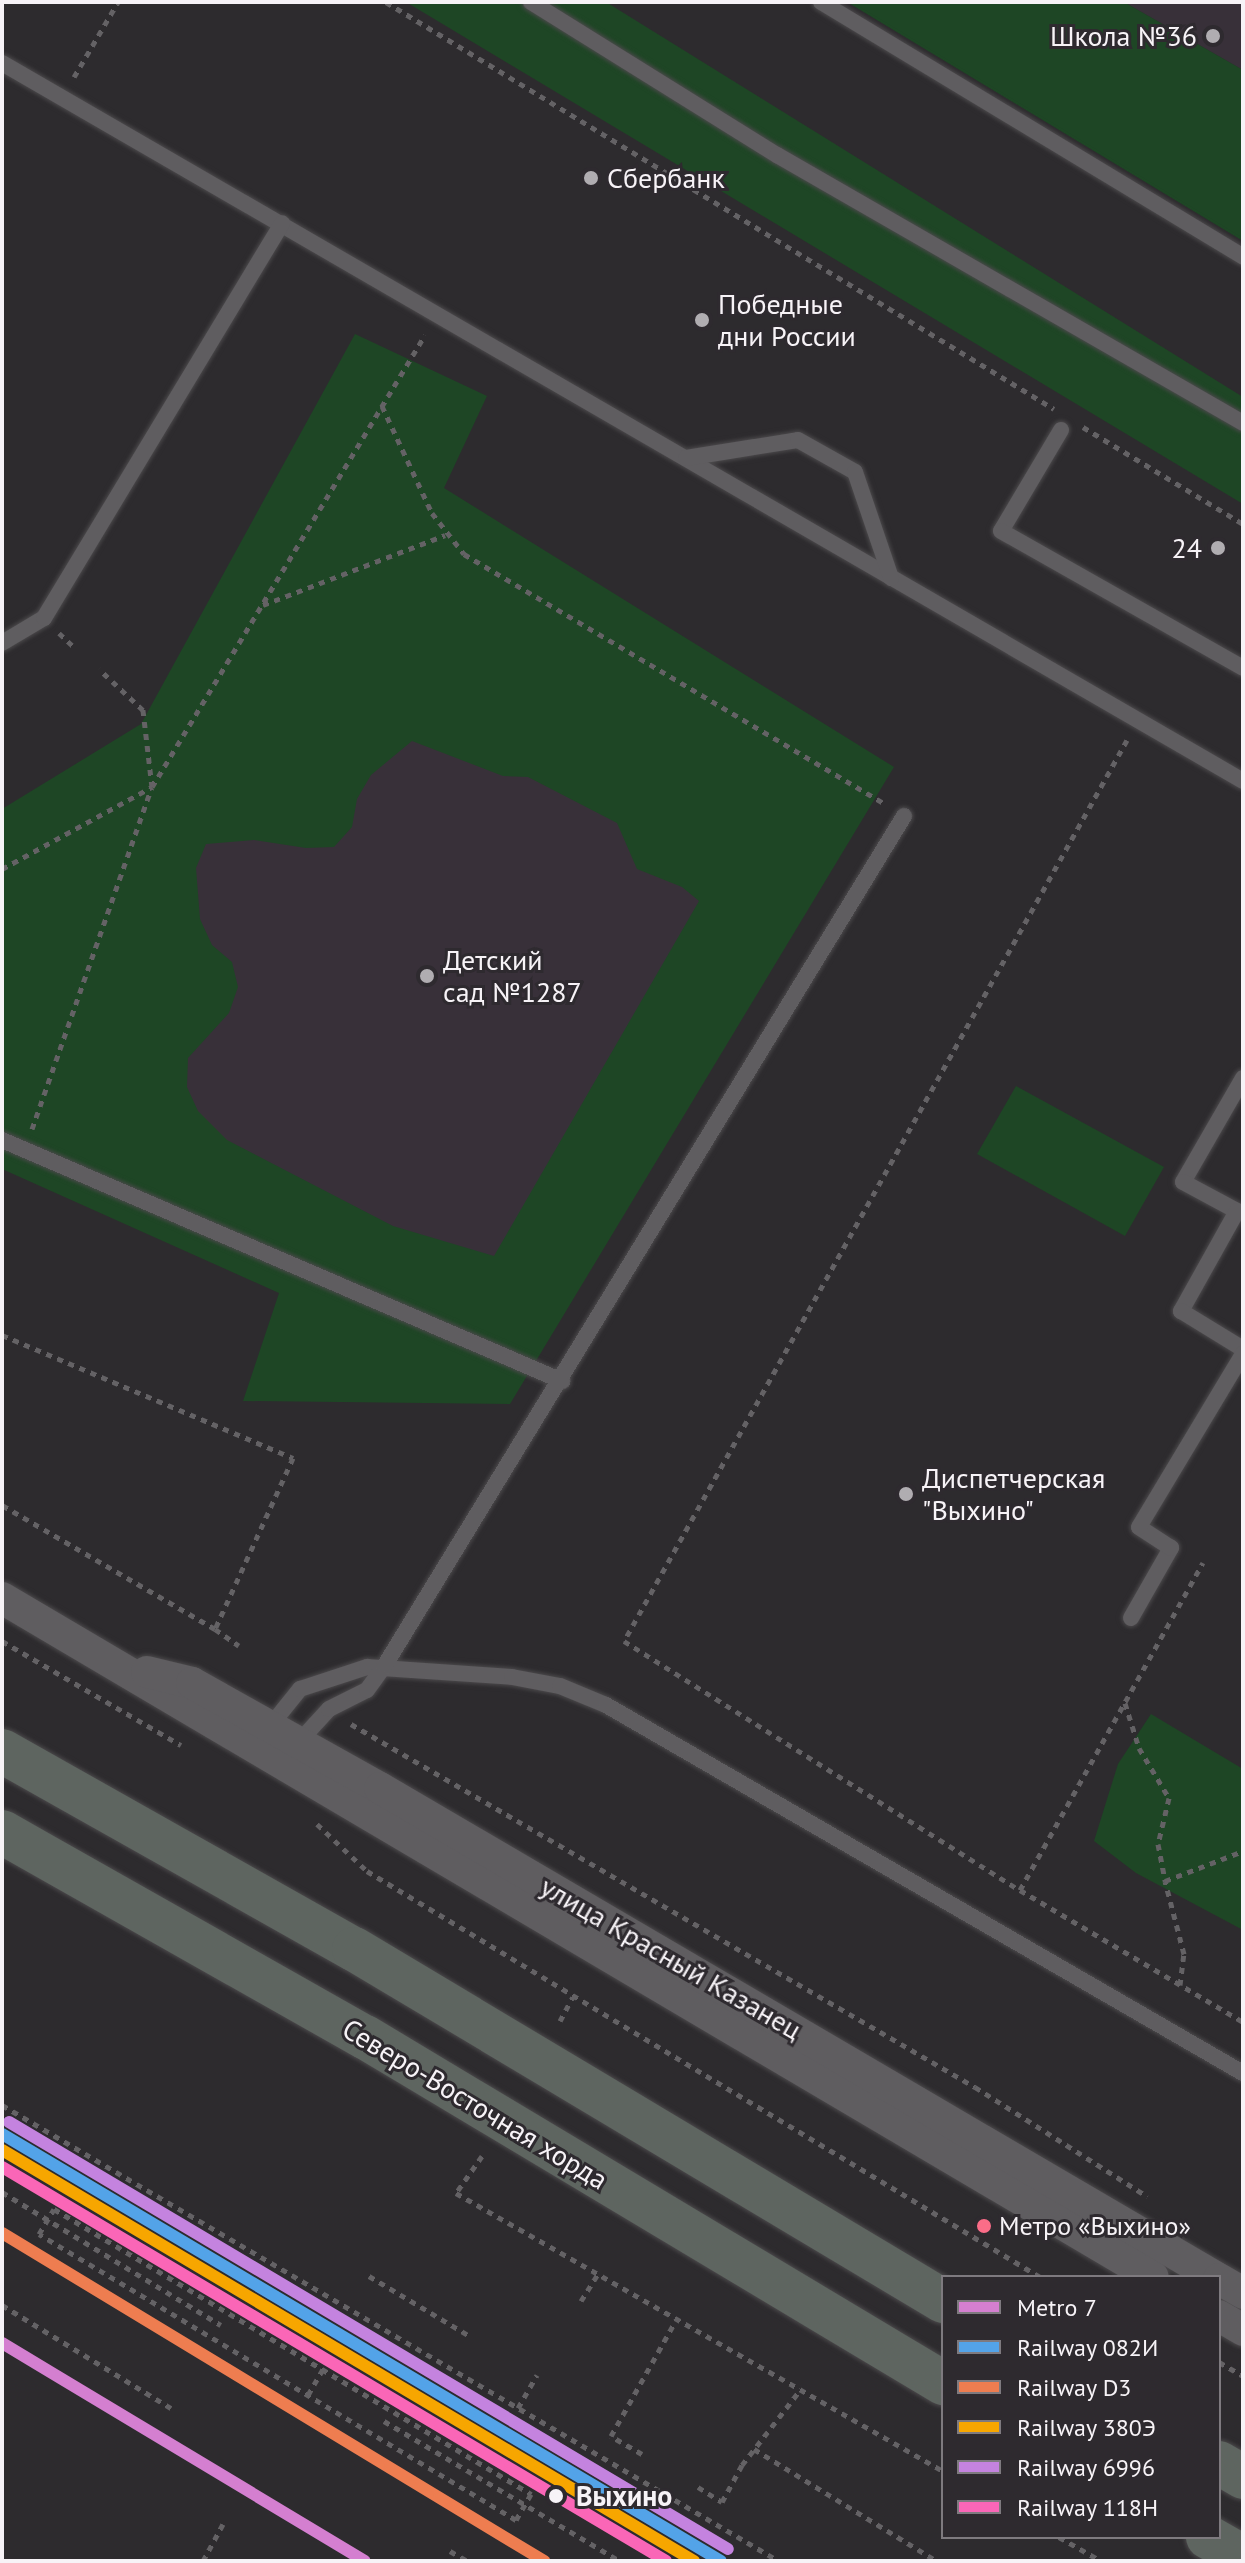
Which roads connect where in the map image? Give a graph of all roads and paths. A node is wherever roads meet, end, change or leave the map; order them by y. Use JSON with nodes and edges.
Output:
{"nodes":[{"id":1,"x":118,"y":2,"type":"edge"},
{"id":2,"x":386,"y":2,"type":"edge"},
{"id":3,"x":531,"y":2,"type":"edge"},
{"id":4,"x":821,"y":2,"type":"edge"},
{"id":5,"x":2,"y":63,"type":"edge"},
{"id":6,"x":62,"y":97,"type":"junction"},
{"id":7,"x":282,"y":223,"type":"junction"},
{"id":8,"x":1243,"y":257,"type":"edge"},
{"id":9,"x":438,"y":314,"type":"junction"},
{"id":10,"x":382,"y":406,"type":"junction"},
{"id":11,"x":1243,"y":423,"type":"edge"},
{"id":12,"x":1064,"y":424,"type":"joint"},
{"id":13,"x":1081,"y":425,"type":"dead end"},
{"id":14,"x":686,"y":458,"type":"junction"},
{"id":15,"x":1243,"y":524,"type":"edge"},
{"id":16,"x":445,"y":535,"type":"junction"},
{"id":17,"x":891,"y":578,"type":"junction"},
{"id":18,"x":262,"y":605,"type":"junction"},
{"id":19,"x":2,"y":643,"type":"edge"},
{"id":20,"x":1243,"y":668,"type":"edge"},
{"id":21,"x":99,"y":669,"type":"dead end"},
{"id":22,"x":1138,"y":721,"type":"junction"},
{"id":23,"x":1243,"y":781,"type":"edge"},
{"id":24,"x":152,"y":787,"type":"junction"},
{"id":25,"x":904,"y":816,"type":"joint"},
{"id":26,"x":2,"y":869,"type":"edge"},
{"id":27,"x":1243,"y":1078,"type":"edge"},
{"id":28,"x":2,"y":1140,"type":"edge"},
{"id":29,"x":25,"y":1150,"type":"junction"},
{"id":30,"x":2,"y":1335,"type":"edge"},
{"id":31,"x":1243,"y":1351,"type":"edge"},
{"id":32,"x":562,"y":1381,"type":"junction"},
{"id":33,"x":2,"y":1505,"type":"edge"},
{"id":34,"x":1203,"y":1563,"type":"dead end"},
{"id":35,"x":2,"y":1598,"type":"edge"},
{"id":36,"x":1131,"y":1618,"type":"dead end"},
{"id":37,"x":215,"y":1629,"type":"junction"},
{"id":38,"x":2,"y":1641,"type":"edge"},
{"id":39,"x":239,"y":1646,"type":"dead end"},
{"id":40,"x":385,"y":1665,"type":"junction"},
{"id":41,"x":1125,"y":1702,"type":"junction"},
{"id":42,"x":344,"y":1719,"type":"dead end"},
{"id":43,"x":262,"y":1736,"type":"junction"},
{"id":44,"x":301,"y":1744,"type":"junction"},
{"id":45,"x":2,"y":1751,"type":"edge"},
{"id":46,"x":193,"y":1752,"type":"dead end"},
{"id":47,"x":302,"y":1815,"type":"dead end"},
{"id":48,"x":2,"y":1832,"type":"edge"},
{"id":49,"x":1243,"y":1851,"type":"edge"},
{"id":50,"x":1165,"y":1881,"type":"junction"},
{"id":51,"x":1020,"y":1890,"type":"junction"},
{"id":52,"x":1180,"y":1985,"type":"junction"},
{"id":53,"x":573,"y":1997,"type":"junction"},
{"id":54,"x":560,"y":2021,"type":"dead end"},
{"id":55,"x":1243,"y":2022,"type":"edge"},
{"id":56,"x":1243,"y":2073,"type":"edge"},
{"id":57,"x":2,"y":2105,"type":"edge"},
{"id":58,"x":482,"y":2156,"type":"dead end"},
{"id":59,"x":2,"y":2192,"type":"edge"},
{"id":60,"x":1149,"y":2198,"type":"dead end"},
{"id":61,"x":48,"y":2219,"type":"junction"},
{"id":62,"x":597,"y":2275,"type":"junction"},
{"id":63,"x":1037,"y":2275,"type":"edge"},
{"id":64,"x":1150,"y":2275,"type":"edge"},
{"id":65,"x":1212,"y":2275,"type":"edge"},
{"id":66,"x":369,"y":2276,"type":"dead end"},
{"id":67,"x":1221,"y":2280,"type":"edge"},
{"id":68,"x":1243,"y":2293,"type":"edge"},
{"id":69,"x":941,"y":2300,"type":"edge"},
{"id":70,"x":581,"y":2301,"type":"dead end"},
{"id":71,"x":2,"y":2305,"type":"edge"},
{"id":72,"x":1221,"y":2317,"type":"edge"},
{"id":73,"x":676,"y":2320,"type":"junction"},
{"id":74,"x":221,"y":2325,"type":"dead end"},
{"id":75,"x":1243,"y":2330,"type":"edge"},
{"id":76,"x":468,"y":2335,"type":"dead end"},
{"id":77,"x":1221,"y":2363,"type":"edge"},
{"id":78,"x":323,"y":2369,"type":"junction"},
{"id":79,"x":537,"y":2375,"type":"dead end"},
{"id":80,"x":1243,"y":2376,"type":"edge"},
{"id":81,"x":941,"y":2382,"type":"edge"},
{"id":82,"x":801,"y":2389,"type":"junction"},
{"id":83,"x":308,"y":2395,"type":"junction"},
{"id":84,"x":171,"y":2408,"type":"dead end"},
{"id":85,"x":518,"y":2408,"type":"junction"},
{"id":86,"x":384,"y":2421,"type":"dead end"},
{"id":87,"x":754,"y":2449,"type":"junction"},
{"id":88,"x":642,"y":2454,"type":"dead end"},
{"id":89,"x":1221,"y":2464,"type":"edge"},
{"id":90,"x":941,"y":2470,"type":"edge"},
{"id":91,"x":1243,"y":2477,"type":"edge"},
{"id":92,"x":698,"y":2487,"type":"dead end"},
{"id":93,"x":526,"y":2504,"type":"junction"},
{"id":94,"x":223,"y":2524,"type":"dead end"},
{"id":95,"x":1062,"y":2539,"type":"edge"},
{"id":96,"x":1212,"y":2539,"type":"edge"},
{"id":97,"x":450,"y":2551,"type":"dead end"},
{"id":98,"x":1243,"y":2557,"type":"edge"},
{"id":99,"x":203,"y":2561,"type":"edge"},
{"id":100,"x":467,"y":2561,"type":"edge"},
{"id":101,"x":620,"y":2561,"type":"edge"},
{"id":102,"x":779,"y":2561,"type":"edge"},
{"id":103,"x":937,"y":2561,"type":"edge"},
{"id":104,"x":1101,"y":2561,"type":"edge"}],
"edges":[{"from":1,"to":6,"type":"path"},
{"from":2,"to":12,"type":"path"},
{"from":3,"to":11,"type":"lane"},
{"from":4,"to":8,"type":"lane"},
{"from":5,"to":6,"type":"lane"},
{"from":6,"to":7,"type":"lane"},
{"from":7,"to":9,"type":"lane"},
{"from":7,"to":19,"type":"lane"},
{"from":9,"to":10,"type":"path"},
{"from":9,"to":14,"type":"lane"},
{"from":10,"to":16,"type":"path"},
{"from":10,"to":18,"type":"path"},
{"from":12,"to":20,"type":"lane"},
{"from":13,"to":15,"type":"path"},
{"from":14,"to":17,"type":"lane"},
{"from":14,"to":17,"type":"lane"},
{"from":16,"to":18,"type":"path"},
{"from":16,"to":25,"type":"path"},
{"from":17,"to":22,"type":"lane"},
{"from":18,"to":24,"type":"path"},
{"from":21,"to":24,"type":"path"},
{"from":22,"to":23,"type":"lane"},
{"from":22,"to":51,"type":"path"},
{"from":24,"to":26,"type":"path"},
{"from":24,"to":29,"type":"path"},
{"from":25,"to":32,"type":"lane"},
{"from":27,"to":31,"type":"lane"},
{"from":28,"to":29,"type":"lane"},
{"from":29,"to":32,"type":"lane"},
{"from":30,"to":37,"type":"path"},
{"from":31,"to":36,"type":"lane"},
{"from":32,"to":40,"type":"lane"},
{"from":33,"to":37,"type":"path"},
{"from":34,"to":41,"type":"path"},
{"from":35,"to":43,"type":"street","name":"улица Красный Казанец"},
{"from":37,"to":39,"type":"path"},
{"from":38,"to":46,"type":"path"},
{"from":40,"to":43,"type":"lane"},
{"from":40,"to":44,"type":"lane"},
{"from":40,"to":56,"type":"lane"},
{"from":41,"to":50,"type":"path"},
{"from":41,"to":51,"type":"path"},
{"from":42,"to":60,"type":"path"},
{"from":43,"to":44,"type":"street","name":"улица Красный Казанец"},
{"from":43,"to":64,"type":"street","name":"улица Красный Казанец"},
{"from":44,"to":65,"type":"street","name":"улица Красный Казанец"},
{"from":45,"to":69,"type":"main road"},
{"from":47,"to":53,"type":"path"},
{"from":48,"to":81,"type":"main road","name":"Северо-Восточная хорда"},
{"from":49,"to":50,"type":"path"},
{"from":50,"to":52,"type":"path"},
{"from":51,"to":52,"type":"path"},
{"from":52,"to":55,"type":"path"},
{"from":53,"to":54,"type":"path"},
{"from":53,"to":63,"type":"path"},
{"from":57,"to":85,"type":"path"},
{"from":58,"to":62,"type":"path"},
{"from":59,"to":61,"type":"path"},
{"from":61,"to":74,"type":"path"},
{"from":61,"to":78,"type":"path"},
{"from":61,"to":83,"type":"path"},
{"from":62,"to":70,"type":"path"},
{"from":62,"to":73,"type":"path"},
{"from":66,"to":76,"type":"path"},
{"from":67,"to":68,"type":"street","name":"улица Красный Казанец"},
{"from":71,"to":84,"type":"path"},
{"from":72,"to":75,"type":"street"},
{"from":73,"to":82,"type":"path"},
{"from":73,"to":88,"type":"path"},
{"from":77,"to":80,"type":"path"},
{"from":78,"to":83,"type":"path"},
{"from":78,"to":93,"type":"path"},
{"from":79,"to":85,"type":"path"},
{"from":82,"to":87,"type":"path"},
{"from":82,"to":90,"type":"path"},
{"from":83,"to":93,"type":"path"},
{"from":85,"to":102,"type":"path"},
{"from":86,"to":93,"type":"path"},
{"from":87,"to":92,"type":"path"},
{"from":87,"to":103,"type":"path"},
{"from":89,"to":91,"type":"main road"},
{"from":93,"to":101,"type":"path"},
{"from":94,"to":99,"type":"path"},
{"from":95,"to":104,"type":"path"},
{"from":96,"to":98,"type":"main road"},
{"from":97,"to":100,"type":"path"}]}
